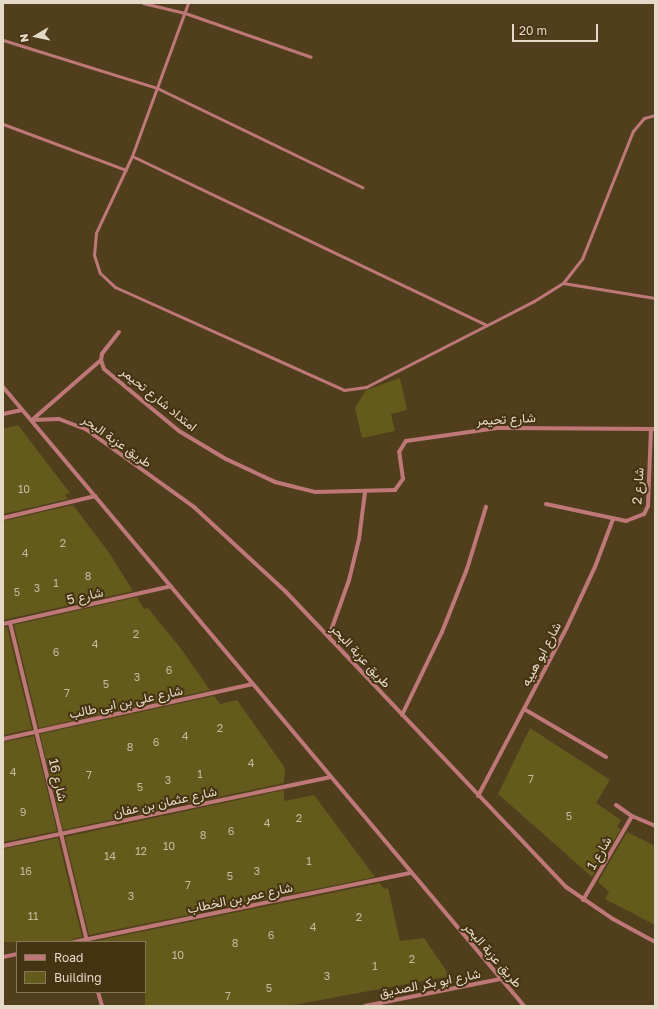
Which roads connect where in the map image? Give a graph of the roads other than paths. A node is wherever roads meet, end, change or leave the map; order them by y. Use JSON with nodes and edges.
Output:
{"nodes":[{"id":1,"x":143,"y":3,"type":"edge"},
{"id":2,"x":188,"y":3,"type":"edge"},
{"id":3,"x":185,"y":14,"type":"junction"},
{"id":4,"x":3,"y":40,"type":"edge"},
{"id":5,"x":311,"y":57,"type":"dead end"},
{"id":6,"x":157,"y":88,"type":"junction"},
{"id":7,"x":655,"y":115,"type":"edge"},
{"id":8,"x":3,"y":124,"type":"edge"},
{"id":9,"x":132,"y":156,"type":"junction"},
{"id":10,"x":126,"y":170,"type":"junction"},
{"id":11,"x":362,"y":187,"type":"dead end"},
{"id":12,"x":563,"y":283,"type":"junction"},
{"id":13,"x":655,"y":298,"type":"edge"},
{"id":14,"x":488,"y":325,"type":"junction"},
{"id":15,"x":119,"y":332,"type":"dead end"},
{"id":16,"x":101,"y":360,"type":"junction"},
{"id":17,"x":3,"y":387,"type":"edge"},
{"id":18,"x":22,"y":410,"type":"junction"},
{"id":19,"x":3,"y":414,"type":"edge"},
{"id":20,"x":31,"y":420,"type":"junction"},
{"id":21,"x":653,"y":429,"type":"edge"},
{"id":22,"x":400,"y":485,"type":"joint"},
{"id":23,"x":365,"y":492,"type":"junction"},
{"id":24,"x":96,"y":496,"type":"junction"},
{"id":25,"x":546,"y":504,"type":"dead end"},
{"id":26,"x":486,"y":507,"type":"dead end"},
{"id":27,"x":3,"y":518,"type":"edge"},
{"id":28,"x":613,"y":519,"type":"junction"},
{"id":29,"x":171,"y":586,"type":"junction"},
{"id":30,"x":10,"y":623,"type":"junction"},
{"id":31,"x":3,"y":624,"type":"edge"},
{"id":32,"x":329,"y":636,"type":"junction"},
{"id":33,"x":253,"y":684,"type":"junction"},
{"id":34,"x":524,"y":709,"type":"junction"},
{"id":35,"x":402,"y":715,"type":"junction"},
{"id":36,"x":36,"y":732,"type":"junction"},
{"id":37,"x":3,"y":739,"type":"edge"},
{"id":38,"x":606,"y":757,"type":"dead end"},
{"id":39,"x":331,"y":777,"type":"junction"},
{"id":40,"x":478,"y":796,"type":"junction"},
{"id":41,"x":616,"y":804,"type":"dead end"},
{"id":42,"x":632,"y":816,"type":"junction"},
{"id":43,"x":655,"y":826,"type":"edge"},
{"id":44,"x":61,"y":834,"type":"junction"},
{"id":45,"x":3,"y":846,"type":"edge"},
{"id":46,"x":410,"y":873,"type":"junction"},
{"id":47,"x":583,"y":900,"type":"junction"},
{"id":48,"x":86,"y":941,"type":"edge"},
{"id":49,"x":655,"y":942,"type":"edge"},
{"id":50,"x":16,"y":954,"type":"edge"},
{"id":51,"x":3,"y":956,"type":"edge"},
{"id":52,"x":500,"y":979,"type":"junction"},
{"id":53,"x":98,"y":993,"type":"edge"},
{"id":54,"x":102,"y":1006,"type":"edge"},
{"id":55,"x":365,"y":1006,"type":"edge"},
{"id":56,"x":524,"y":1006,"type":"edge"}],
"edges":[{"from":1,"to":3,"type":"lane"},
{"from":2,"to":3,"type":"lane"},
{"from":3,"to":5,"type":"lane"},
{"from":3,"to":6,"type":"lane"},
{"from":4,"to":6,"type":"lane"},
{"from":6,"to":9,"type":"lane"},
{"from":6,"to":11,"type":"lane"},
{"from":7,"to":12,"type":"lane"},
{"from":8,"to":10,"type":"lane"},
{"from":9,"to":10,"type":"lane"},
{"from":9,"to":14,"type":"lane"},
{"from":10,"to":14,"type":"lane"},
{"from":12,"to":13,"type":"lane"},
{"from":12,"to":14,"type":"lane"},
{"from":15,"to":16,"type":"street"},
{"from":16,"to":20,"type":"street"},
{"from":16,"to":23,"type":"street","name":"امتداد شارع تحيمر"},
{"from":17,"to":18,"type":"street","name":"طريق عزبة البحر"},
{"from":18,"to":19,"type":"street"},
{"from":18,"to":20,"type":"street","name":"طريق عزبة البحر"},
{"from":20,"to":24,"type":"street","name":"طريق عزبة البحر"},
{"from":20,"to":32,"type":"street","name":"طريق عزبة البحر"},
{"from":21,"to":22,"type":"street","name":"شارع تحيمر"},
{"from":21,"to":28,"type":"street","name":"شارع 2"},
{"from":22,"to":23,"type":"street","name":"امتداد شارع تحيمر"},
{"from":23,"to":32,"type":"street"},
{"from":24,"to":27,"type":"street"},
{"from":24,"to":29,"type":"street","name":"طريق عزبة البحر"},
{"from":25,"to":28,"type":"street","name":"شارع 2"},
{"from":26,"to":35,"type":"street"},
{"from":28,"to":34,"type":"street","name":"شارع ابو هيبه"},
{"from":29,"to":30,"type":"street","name":"شارع 5"},
{"from":29,"to":33,"type":"street","name":"طريق عزبة البحر"},
{"from":30,"to":31,"type":"street","name":"شارع 5"},
{"from":30,"to":36,"type":"street","name":"شارع 16"},
{"from":32,"to":35,"type":"street","name":"طريق عزبة البحر"},
{"from":33,"to":36,"type":"street","name":"شارع على بن ابى طالب"},
{"from":33,"to":39,"type":"street","name":"طريق عزبة البحر"},
{"from":34,"to":38,"type":"street"},
{"from":34,"to":40,"type":"street","name":"شارع ابو هيبه"},
{"from":35,"to":40,"type":"street","name":"طريق عزبة البحر"},
{"from":36,"to":37,"type":"street","name":"شارع على بن ابى طالب"},
{"from":36,"to":44,"type":"street","name":"شارع 16"},
{"from":39,"to":44,"type":"street","name":"شارع عثمان بن عفان"},
{"from":39,"to":46,"type":"street","name":"طريق عزبة البحر"},
{"from":40,"to":47,"type":"street","name":"طريق عزبة البحر"},
{"from":41,"to":42,"type":"street"},
{"from":42,"to":43,"type":"street"},
{"from":42,"to":47,"type":"street","name":"شارع 1"},
{"from":44,"to":45,"type":"street","name":"شارع عثمان بن عفان"},
{"from":44,"to":48,"type":"street","name":"شارع 16"},
{"from":46,"to":48,"type":"street","name":"شارع عمر بن الخطاب"},
{"from":46,"to":52,"type":"street","name":"طريق عزبة البحر"},
{"from":47,"to":49,"type":"street","name":"طريق عزبة البحر"},
{"from":50,"to":51,"type":"street"},
{"from":52,"to":55,"type":"street","name":"شارع ابو بكر الصديق"},
{"from":52,"to":56,"type":"street","name":"طريق عزبة البحر"},
{"from":53,"to":54,"type":"street"}]}
